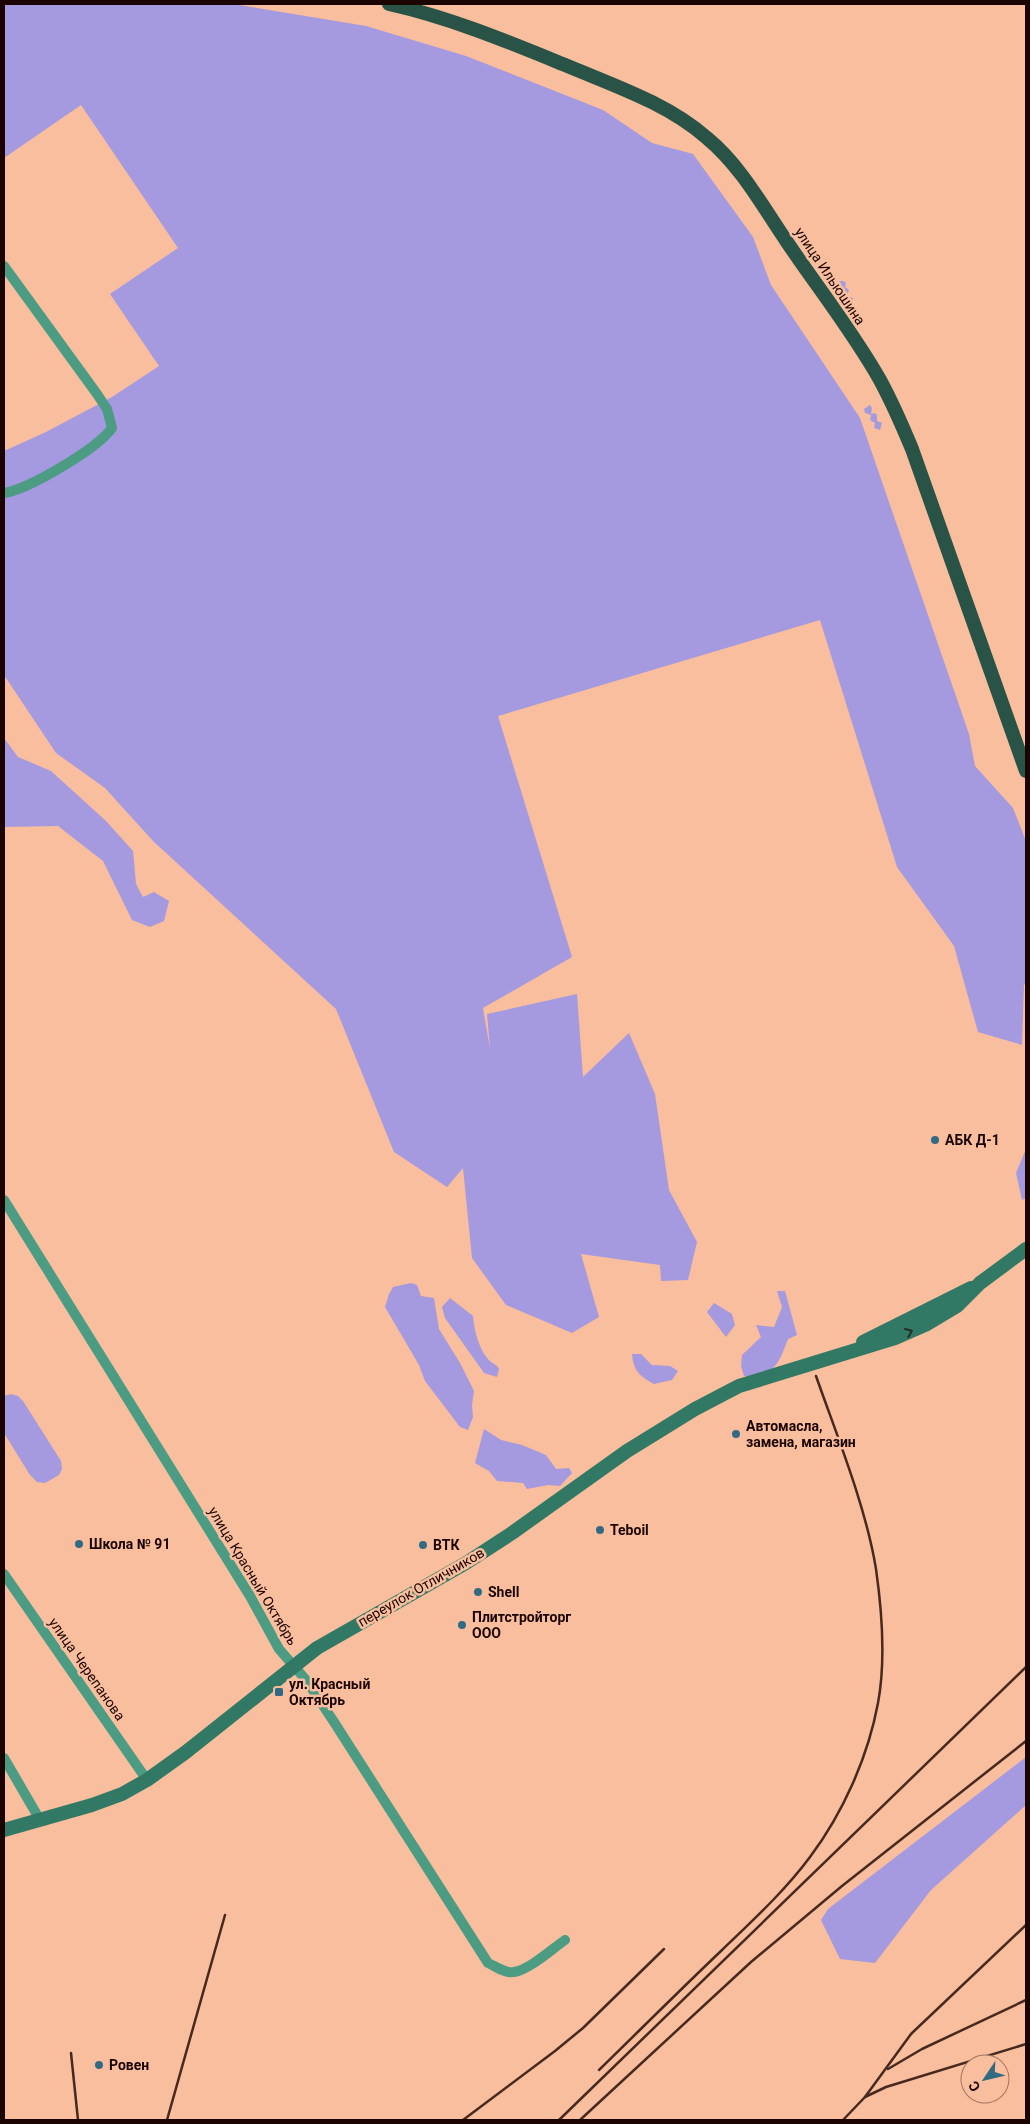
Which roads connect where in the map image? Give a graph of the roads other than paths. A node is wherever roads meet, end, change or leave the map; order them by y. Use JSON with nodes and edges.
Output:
{"nodes":[{"id":1,"x":389,"y":4,"type":"edge"},
{"id":2,"x":4,"y":266,"type":"edge"},
{"id":3,"x":4,"y":493,"type":"edge"},
{"id":4,"x":1026,"y":770,"type":"edge"},
{"id":5,"x":4,"y":1200,"type":"edge"},
{"id":6,"x":1026,"y":1249,"type":"edge"},
{"id":7,"x":5,"y":1578,"type":"edge"},
{"id":8,"x":294,"y":1666,"type":"junction"},
{"id":9,"x":4,"y":1758,"type":"edge"},
{"id":10,"x":147,"y":1780,"type":"junction"},
{"id":11,"x":40,"y":1820,"type":"junction"},
{"id":12,"x":4,"y":1830,"type":"edge"},
{"id":13,"x":565,"y":1940,"type":"dead end"}],
"edges":[{"from":1,"to":4,"type":"highway","name":"улица Ильюшина"},
{"from":2,"to":3,"type":"street"},
{"from":5,"to":8,"type":"street","name":"улица Красный Октябрь"},
{"from":6,"to":8,"type":"main road","name":"переулок Отличников"},
{"from":7,"to":10,"type":"street","name":"улица Черепанова"},
{"from":8,"to":10,"type":"main road","name":"переулок Отличников"},
{"from":8,"to":13,"type":"street","name":"улица Красный Октябрь"},
{"from":9,"to":11,"type":"street"},
{"from":10,"to":11,"type":"main road","name":"переулок Отличников"},
{"from":11,"to":12,"type":"main road","name":"переулок Отличников"}]}
